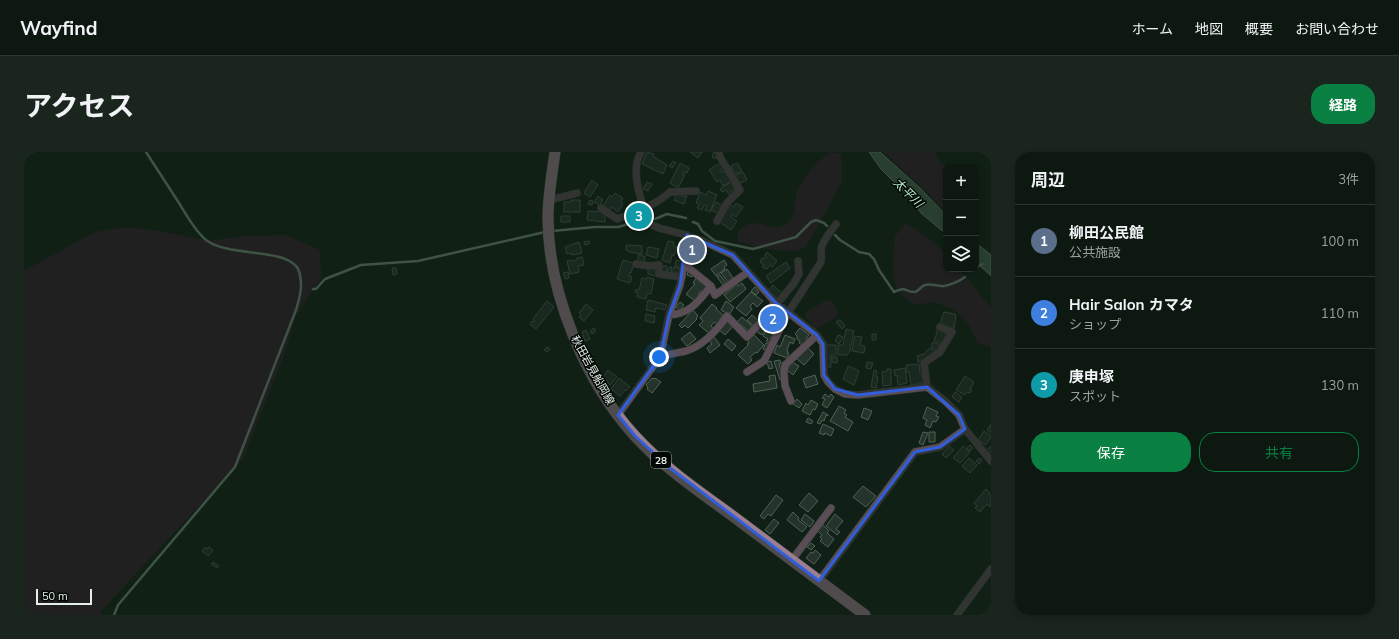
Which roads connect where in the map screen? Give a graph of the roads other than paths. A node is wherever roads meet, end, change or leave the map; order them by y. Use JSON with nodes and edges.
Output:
{"nodes":[{"id":1,"x":555,"y":152,"type":"edge"},
{"id":2,"x":641,"y":152,"type":"edge"},
{"id":3,"x":720,"y":152,"type":"edge"},
{"id":4,"x":696,"y":191,"type":"dead end"},
{"id":5,"x":577,"y":193,"type":"dead end"},
{"id":6,"x":550,"y":200,"type":"junction"},
{"id":7,"x":601,"y":208,"type":"dead end"},
{"id":8,"x":643,"y":208,"type":"junction"},
{"id":9,"x":717,"y":221,"type":"dead end"},
{"id":10,"x":836,"y":224,"type":"dead end"},
{"id":11,"x":687,"y":235,"type":"junction"},
{"id":12,"x":798,"y":261,"type":"dead end"},
{"id":13,"x":636,"y":264,"type":"dead end"},
{"id":14,"x":684,"y":264,"type":"junction"},
{"id":15,"x":748,"y":272,"type":"junction"},
{"id":16,"x":682,"y":277,"type":"junction"},
{"id":17,"x":711,"y":286,"type":"junction"},
{"id":18,"x":776,"y":303,"type":"junction"},
{"id":19,"x":788,"y":313,"type":"junction"},
{"id":20,"x":669,"y":315,"type":"junction"},
{"id":21,"x":940,"y":327,"type":"dead end"},
{"id":22,"x":818,"y":335,"type":"junction"},
{"id":23,"x":660,"y":357,"type":"junction"},
{"id":24,"x":747,"y":372,"type":"dead end"},
{"id":25,"x":927,"y":387,"type":"junction"},
{"id":26,"x":791,"y":401,"type":"dead end"},
{"id":27,"x":618,"y":415,"type":"junction"},
{"id":28,"x":965,"y":429,"type":"junction"},
{"id":29,"x":990,"y":459,"type":"edge"},
{"id":30,"x":830,"y":508,"type":"dead end"},
{"id":31,"x":792,"y":560,"type":"junction"},
{"id":32,"x":991,"y":569,"type":"edge"},
{"id":33,"x":819,"y":581,"type":"junction"},
{"id":34,"x":865,"y":615,"type":"edge"},
{"id":35,"x":957,"y":615,"type":"edge"}],
"edges":[{"from":1,"to":6,"type":"main road","name":"秋田岩見船岡線","number":"28"},
{"from":2,"to":8,"type":"street"},
{"from":3,"to":9,"type":"street"},
{"from":4,"to":8,"type":"street"},
{"from":5,"to":6,"type":"street"},
{"from":6,"to":27,"type":"main road","name":"秋田岩見船岡線","number":"28"},
{"from":7,"to":8,"type":"street"},
{"from":8,"to":11,"type":"street"},
{"from":10,"to":19,"type":"street"},
{"from":11,"to":14,"type":"street"},
{"from":11,"to":15,"type":"street"},
{"from":12,"to":18,"type":"street"},
{"from":13,"to":16,"type":"street"},
{"from":14,"to":16,"type":"street"},
{"from":14,"to":17,"type":"street"},
{"from":15,"to":17,"type":"street"},
{"from":15,"to":18,"type":"street"},
{"from":16,"to":20,"type":"street"},
{"from":17,"to":20,"type":"street"},
{"from":18,"to":19,"type":"street"},
{"from":18,"to":23,"type":"street"},
{"from":19,"to":22,"type":"street"},
{"from":19,"to":24,"type":"street"},
{"from":20,"to":23,"type":"street"},
{"from":21,"to":25,"type":"street"},
{"from":22,"to":25,"type":"street"},
{"from":22,"to":26,"type":"street"},
{"from":23,"to":27,"type":"street"},
{"from":25,"to":28,"type":"street"},
{"from":27,"to":31,"type":"main road","name":"秋田岩見船岡線","number":"28"},
{"from":28,"to":29,"type":"street"},
{"from":28,"to":33,"type":"street"},
{"from":30,"to":31,"type":"street"},
{"from":31,"to":33,"type":"main road","name":"秋田岩見船岡線","number":"28"},
{"from":32,"to":35,"type":"street"},
{"from":33,"to":34,"type":"main road","name":"秋田岩見船岡線","number":"28"}]}
